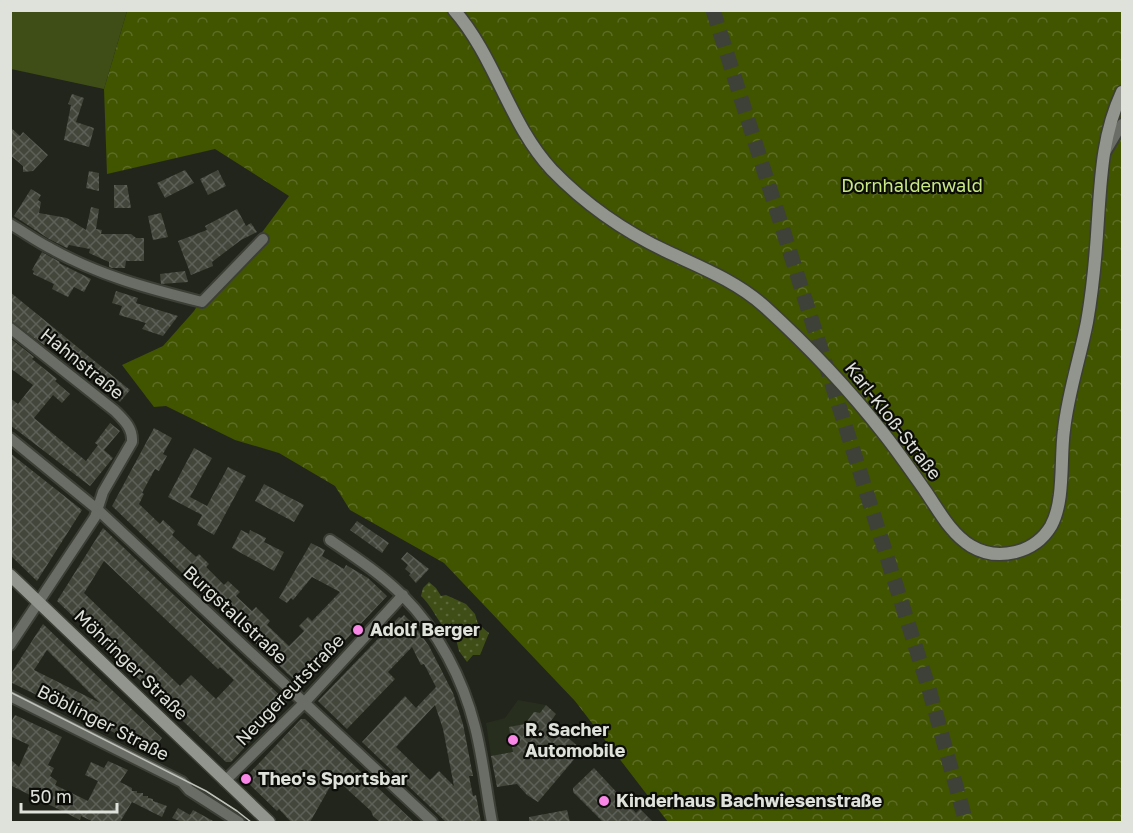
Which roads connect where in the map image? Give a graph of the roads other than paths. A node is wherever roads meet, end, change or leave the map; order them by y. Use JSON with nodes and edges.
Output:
{"nodes":[{"id":1,"x":454,"y":10,"type":"edge"},
{"id":2,"x":1122,"y":92,"type":"edge"},
{"id":3,"x":1122,"y":124,"type":"edge"},
{"id":4,"x":1102,"y":156,"type":"junction"},
{"id":5,"x":10,"y":224,"type":"edge"},
{"id":6,"x":263,"y":239,"type":"dead end"},
{"id":7,"x":10,"y":328,"type":"edge"},
{"id":8,"x":10,"y":438,"type":"edge"},
{"id":9,"x":97,"y":509,"type":"junction"},
{"id":10,"x":330,"y":540,"type":"dead end"},
{"id":11,"x":10,"y":575,"type":"edge"},
{"id":12,"x":403,"y":595,"type":"junction"},
{"id":13,"x":38,"y":602,"type":"junction"},
{"id":14,"x":13,"y":633,"type":"edge"},
{"id":15,"x":10,"y":645,"type":"edge"},
{"id":16,"x":10,"y":696,"type":"edge"},
{"id":17,"x":304,"y":703,"type":"junction"},
{"id":18,"x":225,"y":781,"type":"junction"},
{"id":19,"x":239,"y":822,"type":"edge"},
{"id":20,"x":269,"y":822,"type":"edge"},
{"id":21,"x":432,"y":822,"type":"edge"},
{"id":22,"x":492,"y":822,"type":"edge"}],
"edges":[{"from":1,"to":4,"type":"main road","name":"Karl-Kloß-Straße"},
{"from":2,"to":4,"type":"main road","name":"Karl-Kloß-Straße"},
{"from":3,"to":4,"type":"street"},
{"from":5,"to":6,"type":"street"},
{"from":7,"to":9,"type":"street","name":"Hahnstraße"},
{"from":8,"to":9,"type":"street","name":"Burgstallstraße"},
{"from":9,"to":13,"type":"street"},
{"from":9,"to":17,"type":"street","name":"Burgstallstraße"},
{"from":10,"to":12,"type":"street"},
{"from":11,"to":13,"type":"main road","name":"Möhringer Straße"},
{"from":12,"to":17,"type":"street","name":"Neugereutstraße"},
{"from":12,"to":22,"type":"street"},
{"from":13,"to":14,"type":"street"},
{"from":13,"to":18,"type":"main road","name":"Möhringer Straße"},
{"from":14,"to":15,"type":"street"},
{"from":16,"to":19,"type":"street","name":"Böblinger Straße"},
{"from":17,"to":18,"type":"street","name":"Neugereutstraße"},
{"from":17,"to":21,"type":"street","name":"Burgstallstraße"},
{"from":18,"to":20,"type":"main road"}]}
